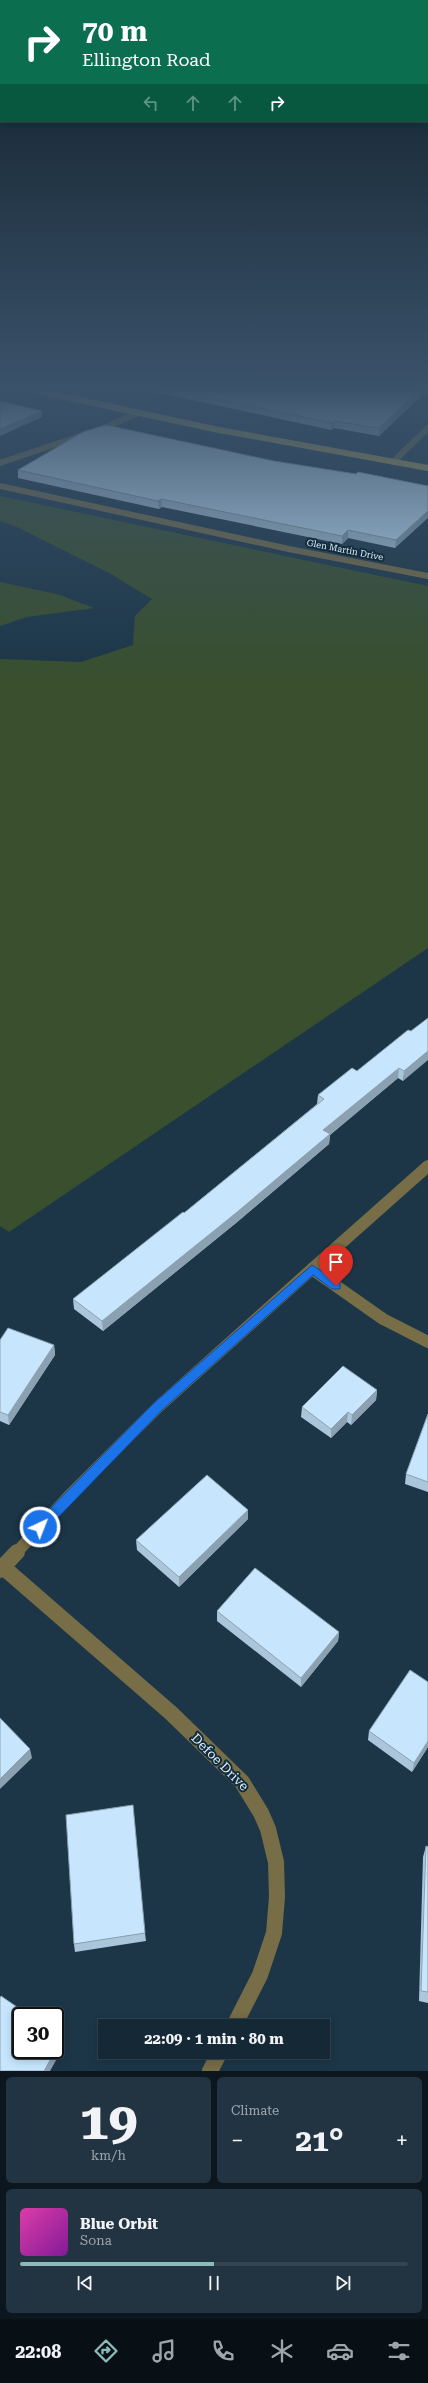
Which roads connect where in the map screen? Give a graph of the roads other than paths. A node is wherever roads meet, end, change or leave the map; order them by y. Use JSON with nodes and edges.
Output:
{"nodes":[{"id":1,"x":8,"y":488,"type":"edge"},
{"id":2,"x":428,"y":576,"type":"edge"},
{"id":3,"x":428,"y":1166,"type":"edge"},
{"id":4,"x":312,"y":1269,"type":"junction"},
{"id":5,"x":428,"y":1342,"type":"edge"},
{"id":6,"x":1,"y":1569,"type":"edge"},
{"id":7,"x":238,"y":2019,"type":"edge"},
{"id":8,"x":216,"y":2059,"type":"edge"},
{"id":9,"x":210,"y":2071,"type":"edge"}],
"edges":[{"from":1,"to":2,"type":"street","name":"Glen Martin Drive"},
{"from":3,"to":4,"type":"street"},
{"from":4,"to":5,"type":"street"},
{"from":4,"to":6,"type":"street"},
{"from":6,"to":7,"type":"street","name":"Defoe Drive"},
{"from":8,"to":9,"type":"street"}]}
